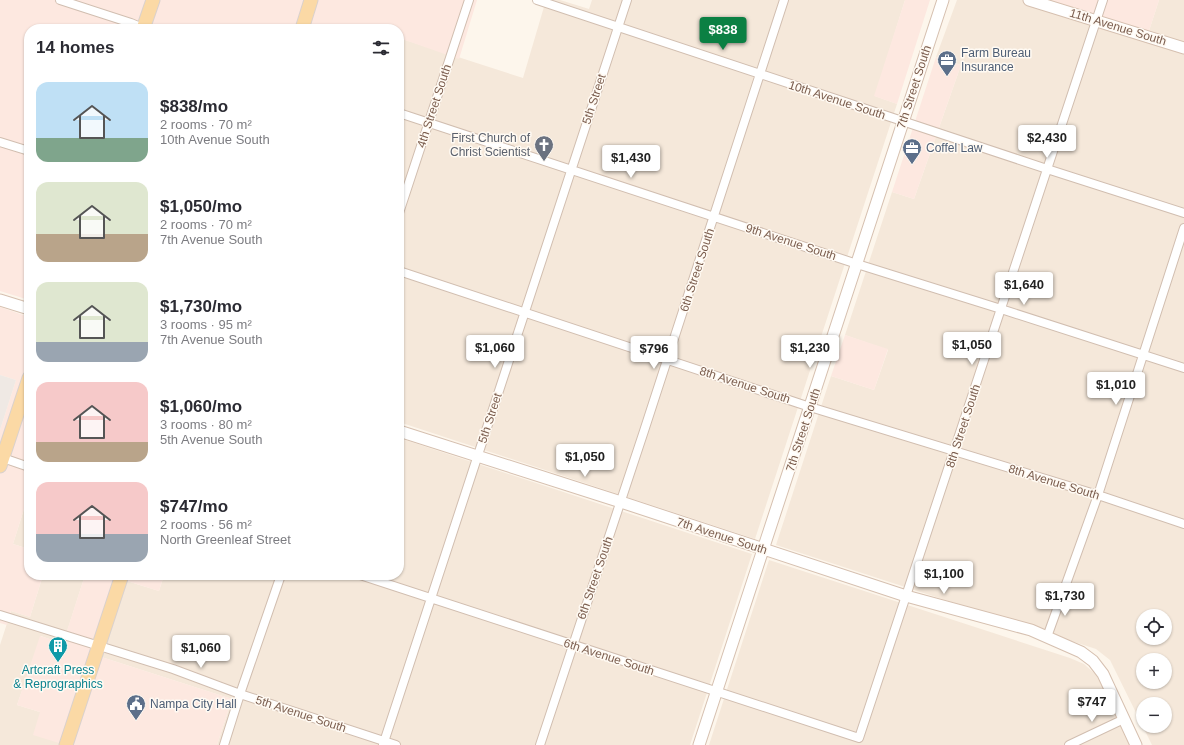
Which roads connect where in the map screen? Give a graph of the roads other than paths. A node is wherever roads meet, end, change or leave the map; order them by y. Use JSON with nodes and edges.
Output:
{"nodes":[{"id":1,"x":60,"y":0,"type":"edge"},
{"id":2,"x":153,"y":0,"type":"edge"},
{"id":3,"x":312,"y":0,"type":"edge"},
{"id":4,"x":469,"y":0,"type":"edge"},
{"id":5,"x":537,"y":0,"type":"edge"},
{"id":6,"x":627,"y":0,"type":"edge"},
{"id":7,"x":784,"y":0,"type":"edge"},
{"id":8,"x":943,"y":0,"type":"edge"},
{"id":9,"x":1029,"y":0,"type":"edge"},
{"id":10,"x":1103,"y":0,"type":"edge"},
{"id":11,"x":1097,"y":20,"type":"junction"},
{"id":12,"x":133,"y":24,"type":"edge"},
{"id":13,"x":146,"y":24,"type":"edge"},
{"id":14,"x":304,"y":24,"type":"edge"},
{"id":15,"x":618,"y":27,"type":"junction"},
{"id":16,"x":1184,"y":48,"type":"edge"},
{"id":17,"x":760,"y":74,"type":"junction"},
{"id":18,"x":404,"y":115,"type":"edge"},
{"id":19,"x":903,"y":122,"type":"junction"},
{"id":20,"x":428,"y":123,"type":"junction"},
{"id":21,"x":0,"y":142,"type":"edge"},
{"id":22,"x":24,"y":149,"type":"edge"},
{"id":23,"x":571,"y":170,"type":"junction"},
{"id":24,"x":1047,"y":170,"type":"junction"},
{"id":25,"x":404,"y":197,"type":"edge"},
{"id":26,"x":1184,"y":213,"type":"edge"},
{"id":27,"x":714,"y":217,"type":"junction"},
{"id":28,"x":1184,"y":228,"type":"edge"},
{"id":29,"x":857,"y":264,"type":"junction"},
{"id":30,"x":404,"y":273,"type":"edge"},
{"id":31,"x":0,"y":300,"type":"edge"},
{"id":32,"x":24,"y":307,"type":"edge"},
{"id":33,"x":1001,"y":309,"type":"junction"},
{"id":34,"x":524,"y":313,"type":"junction"},
{"id":35,"x":1143,"y":355,"type":"junction"},
{"id":36,"x":667,"y":360,"type":"junction"},
{"id":37,"x":1184,"y":368,"type":"edge"},
{"id":38,"x":24,"y":393,"type":"edge"},
{"id":39,"x":810,"y":407,"type":"junction"},
{"id":40,"x":404,"y":433,"type":"edge"},
{"id":41,"x":954,"y":451,"type":"junction"},
{"id":42,"x":478,"y":456,"type":"junction"},
{"id":43,"x":1,"y":460,"type":"edge"},
{"id":44,"x":24,"y":466,"type":"edge"},
{"id":45,"x":1098,"y":495,"type":"junction"},
{"id":46,"x":621,"y":502,"type":"junction"},
{"id":47,"x":1184,"y":524,"type":"edge"},
{"id":48,"x":763,"y":549,"type":"junction"},
{"id":49,"x":120,"y":580,"type":"edge"},
{"id":50,"x":279,"y":580,"type":"edge"},
{"id":51,"x":376,"y":580,"type":"edge"},
{"id":52,"x":906,"y":596,"type":"junction"},
{"id":53,"x":432,"y":598,"type":"junction"},
{"id":54,"x":0,"y":615,"type":"edge"},
{"id":55,"x":1047,"y":637,"type":"junction"},
{"id":56,"x":573,"y":645,"type":"junction"},
{"id":57,"x":99,"y":646,"type":"junction"},
{"id":58,"x":716,"y":691,"type":"junction"},
{"id":59,"x":240,"y":694,"type":"junction"},
{"id":60,"x":1124,"y":719,"type":"junction"},
{"id":61,"x":859,"y":738,"type":"joint"},
{"id":62,"x":384,"y":743,"type":"edge"},
{"id":63,"x":66,"y":745,"type":"edge"},
{"id":64,"x":224,"y":745,"type":"edge"},
{"id":65,"x":396,"y":745,"type":"edge"},
{"id":66,"x":540,"y":745,"type":"edge"},
{"id":67,"x":699,"y":745,"type":"edge"},
{"id":68,"x":1068,"y":745,"type":"edge"},
{"id":69,"x":1136,"y":745,"type":"edge"}],
"edges":[{"from":1,"to":12,"type":"street"},
{"from":2,"to":13,"type":"main road"},
{"from":3,"to":14,"type":"main road"},
{"from":4,"to":20,"type":"street","name":"4th Street South"},
{"from":5,"to":15,"type":"street","name":"10th Avenue South"},
{"from":6,"to":15,"type":"street","name":"5th Street"},
{"from":7,"to":17,"type":"street","name":"6th Street South"},
{"from":8,"to":19,"type":"street","name":"7th Street South"},
{"from":9,"to":11,"type":"street","name":"11th Avenue South"},
{"from":10,"to":11,"type":"street","name":"8th Street South"},
{"from":11,"to":16,"type":"street","name":"11th Avenue South"},
{"from":11,"to":24,"type":"street","name":"8th Street South"},
{"from":15,"to":17,"type":"street","name":"10th Avenue South"},
{"from":15,"to":23,"type":"street","name":"5th Street"},
{"from":17,"to":19,"type":"street","name":"10th Avenue South"},
{"from":17,"to":27,"type":"street","name":"6th Street South"},
{"from":18,"to":20,"type":"street","name":"9th Avenue South"},
{"from":19,"to":24,"type":"street","name":"10th Avenue South"},
{"from":19,"to":29,"type":"street","name":"7th Street South"},
{"from":20,"to":23,"type":"street","name":"9th Avenue South"},
{"from":20,"to":25,"type":"street","name":"4th Street South"},
{"from":21,"to":22,"type":"street"},
{"from":23,"to":27,"type":"street","name":"9th Avenue South"},
{"from":23,"to":34,"type":"street","name":"5th Street"},
{"from":24,"to":26,"type":"street","name":"10th Avenue South"},
{"from":24,"to":33,"type":"street","name":"8th Street South"},
{"from":27,"to":29,"type":"street","name":"9th Avenue South"},
{"from":27,"to":36,"type":"street","name":"6th Street South"},
{"from":28,"to":35,"type":"street"},
{"from":29,"to":33,"type":"street","name":"9th Avenue South"},
{"from":29,"to":39,"type":"street","name":"7th Street South"},
{"from":30,"to":34,"type":"street","name":"8th Avenue South"},
{"from":31,"to":32,"type":"street"},
{"from":33,"to":35,"type":"street","name":"9th Avenue South"},
{"from":33,"to":41,"type":"street","name":"8th Street South"},
{"from":34,"to":36,"type":"street","name":"8th Avenue South"},
{"from":34,"to":42,"type":"street","name":"5th Street"},
{"from":35,"to":37,"type":"street","name":"9th Avenue South"},
{"from":35,"to":45,"type":"street"},
{"from":36,"to":39,"type":"street","name":"8th Avenue South"},
{"from":36,"to":46,"type":"street","name":"6th Street South"},
{"from":38,"to":43,"type":"main road"},
{"from":39,"to":41,"type":"street","name":"8th Avenue South"},
{"from":39,"to":48,"type":"street","name":"7th Street South"},
{"from":40,"to":42,"type":"street","name":"7th Avenue South"},
{"from":41,"to":45,"type":"street","name":"8th Avenue South"},
{"from":41,"to":52,"type":"street","name":"8th Street South"},
{"from":42,"to":46,"type":"street","name":"7th Avenue South"},
{"from":42,"to":53,"type":"street","name":"5th Street"},
{"from":43,"to":44,"type":"street"},
{"from":45,"to":47,"type":"street","name":"8th Avenue South"},
{"from":45,"to":55,"type":"street"},
{"from":46,"to":48,"type":"street","name":"7th Avenue South"},
{"from":46,"to":56,"type":"street","name":"6th Street South"},
{"from":48,"to":52,"type":"street","name":"7th Avenue South"},
{"from":48,"to":58,"type":"street","name":"7th Street South"},
{"from":49,"to":57,"type":"main road"},
{"from":50,"to":59,"type":"street"},
{"from":51,"to":53,"type":"street","name":"6th Avenue South"},
{"from":52,"to":55,"type":"street","name":"7th Avenue South"},
{"from":52,"to":61,"type":"street","name":"8th Street South"},
{"from":53,"to":56,"type":"street","name":"6th Avenue South"},
{"from":53,"to":62,"type":"street","name":"5th Street"},
{"from":54,"to":57,"type":"street","name":"5th Avenue South"},
{"from":55,"to":60,"type":"street","name":"7th Avenue South"},
{"from":56,"to":58,"type":"street","name":"6th Avenue South"},
{"from":56,"to":66,"type":"street","name":"6th Street South"},
{"from":57,"to":59,"type":"street","name":"5th Avenue South"},
{"from":57,"to":63,"type":"main road"},
{"from":58,"to":61,"type":"street","name":"6th Avenue South"},
{"from":58,"to":67,"type":"street","name":"7th Street South"},
{"from":59,"to":62,"type":"street","name":"5th Avenue South"},
{"from":59,"to":64,"type":"street"},
{"from":60,"to":68,"type":"street"},
{"from":60,"to":69,"type":"street","name":"7th Avenue South"},
{"from":62,"to":65,"type":"street","name":"5th Avenue South"}]}
